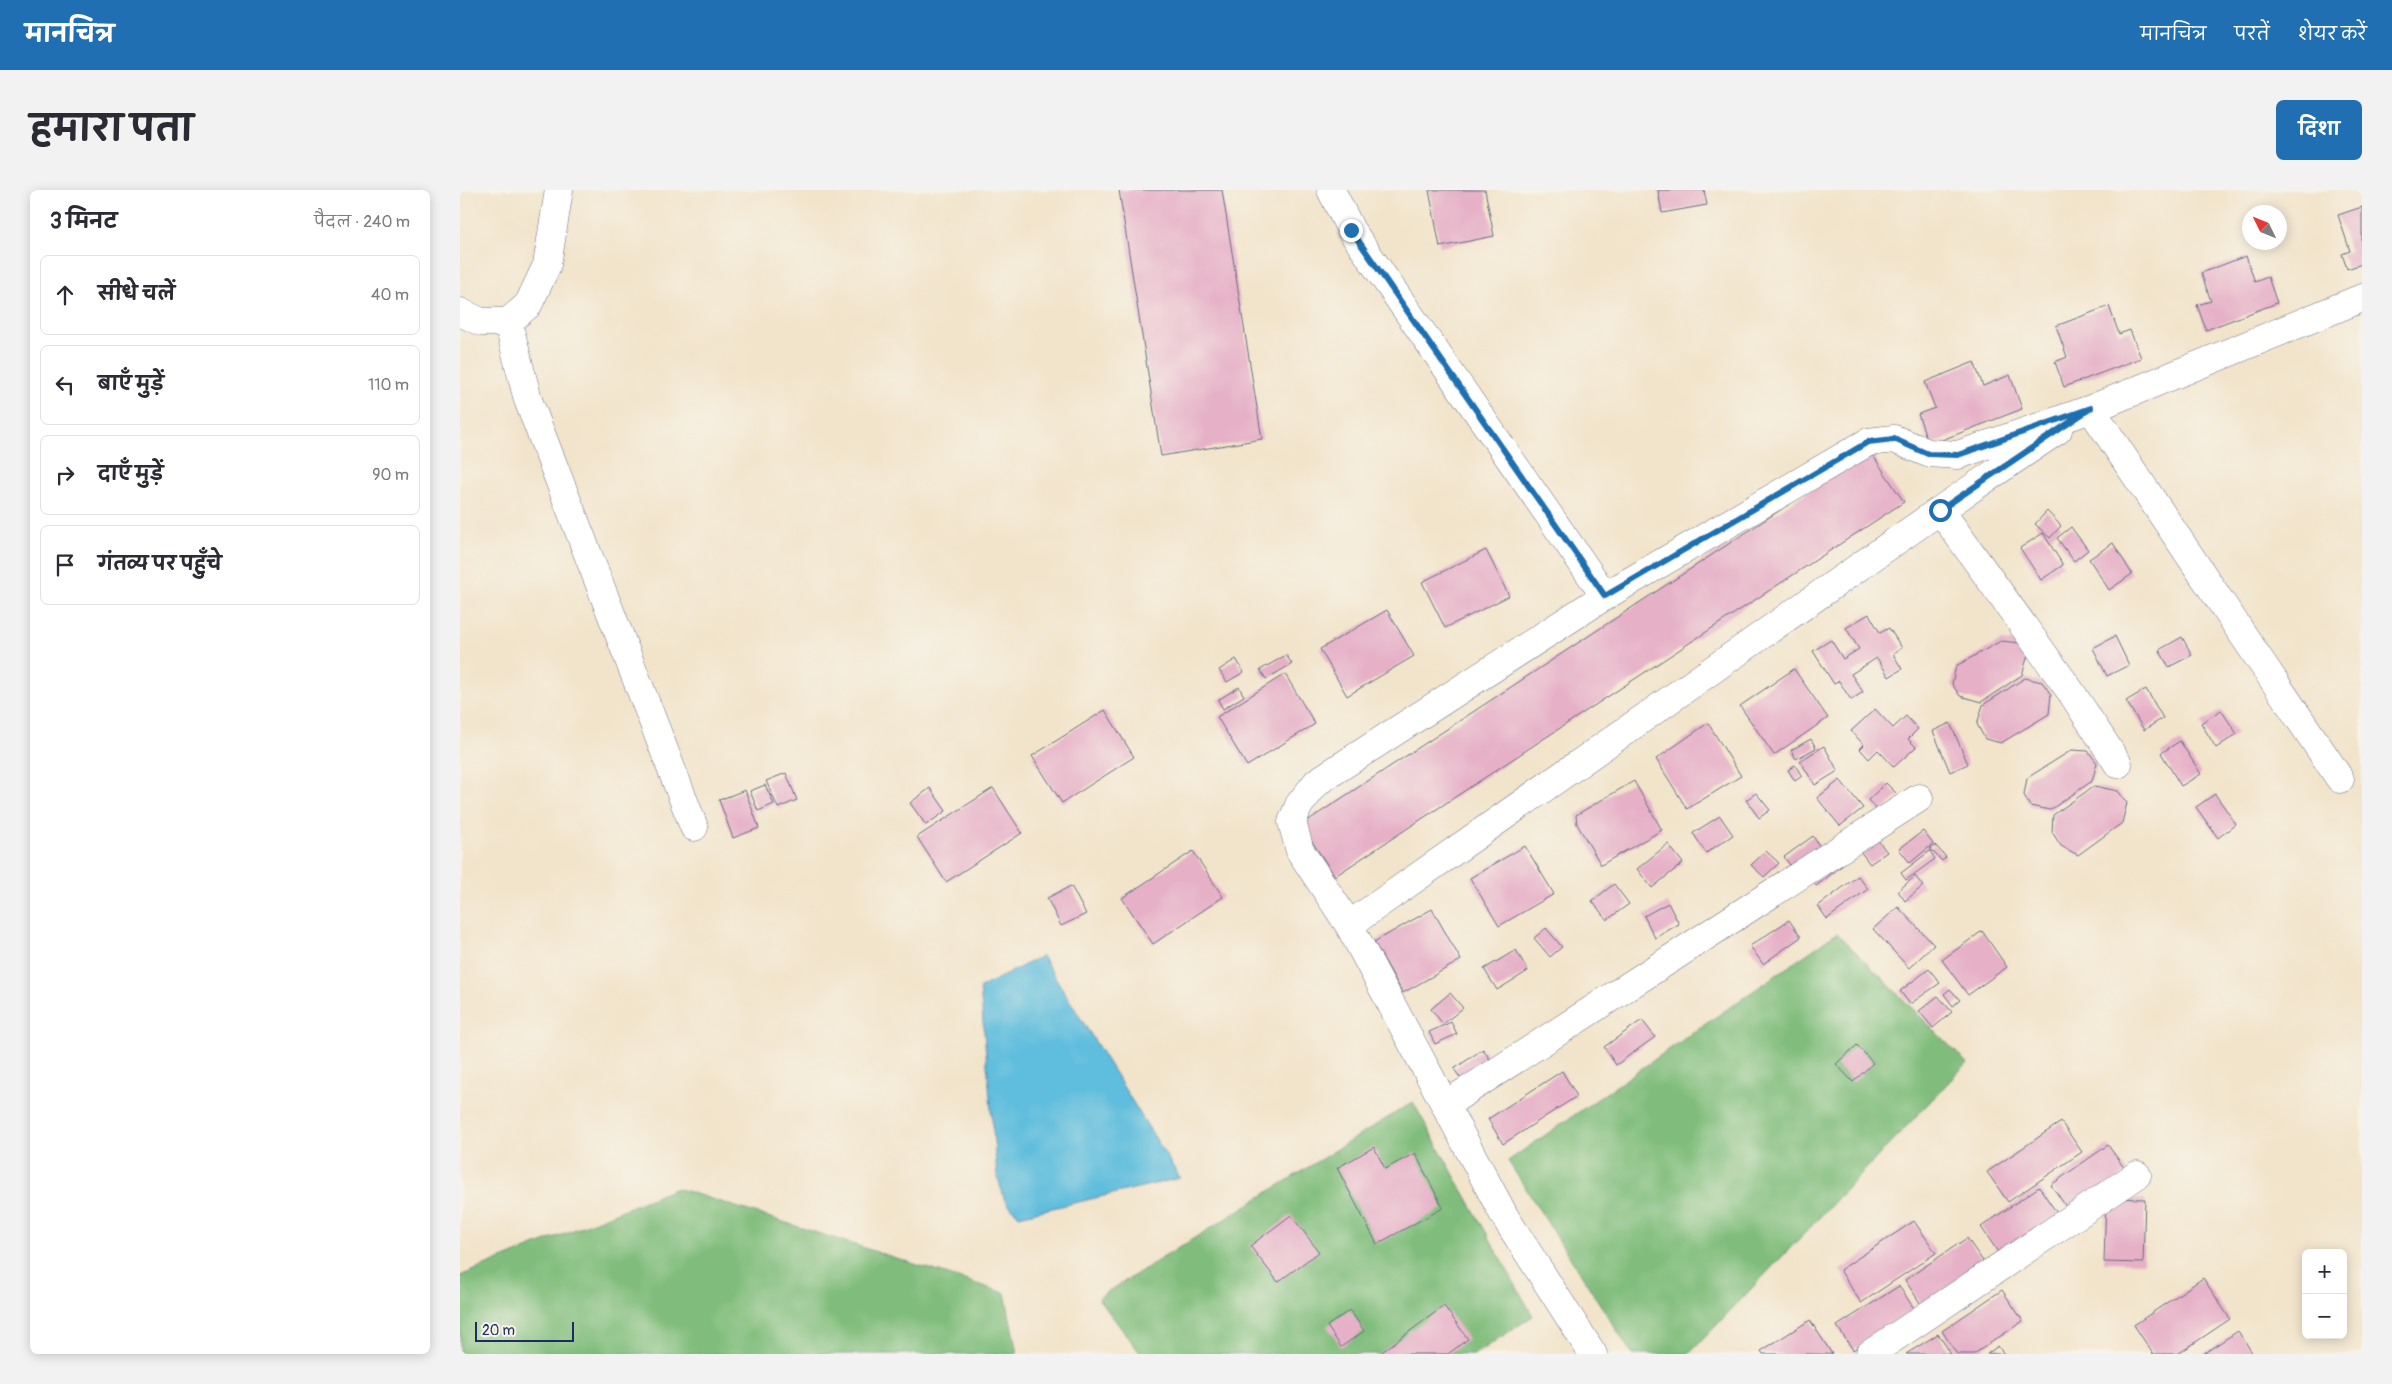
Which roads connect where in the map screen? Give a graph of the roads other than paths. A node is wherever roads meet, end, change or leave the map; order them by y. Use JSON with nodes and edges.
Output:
{"nodes":[{"id":1,"x":559,"y":190,"type":"edge"},
{"id":2,"x":1331,"y":190,"type":"edge"},
{"id":3,"x":2362,"y":298,"type":"edge"},
{"id":4,"x":460,"y":312,"type":"edge"},
{"id":5,"x":508,"y":322,"type":"junction"},
{"id":6,"x":2091,"y":408,"type":"junction"},
{"id":7,"x":1940,"y":510,"type":"junction"},
{"id":8,"x":1605,"y":596,"type":"junction"},
{"id":9,"x":2118,"y":764,"type":"dead end"},
{"id":10,"x":2340,"y":779,"type":"dead end"},
{"id":11,"x":1919,"y":798,"type":"dead end"},
{"id":12,"x":694,"y":827,"type":"dead end"},
{"id":13,"x":1348,"y":925,"type":"junction"},
{"id":14,"x":1445,"y":1105,"type":"junction"},
{"id":15,"x":2138,"y":1175,"type":"dead end"},
{"id":16,"x":1593,"y":1354,"type":"edge"},
{"id":17,"x":1870,"y":1354,"type":"edge"}],
"edges":[{"from":1,"to":5,"type":"street"},
{"from":2,"to":8,"type":"street"},
{"from":3,"to":6,"type":"street"},
{"from":4,"to":5,"type":"street"},
{"from":5,"to":12,"type":"street"},
{"from":6,"to":7,"type":"street"},
{"from":6,"to":8,"type":"street"},
{"from":6,"to":10,"type":"street"},
{"from":7,"to":9,"type":"street"},
{"from":7,"to":13,"type":"street"},
{"from":8,"to":13,"type":"street"},
{"from":11,"to":14,"type":"street"},
{"from":13,"to":14,"type":"street"},
{"from":14,"to":16,"type":"street"},
{"from":15,"to":17,"type":"street"}]}
